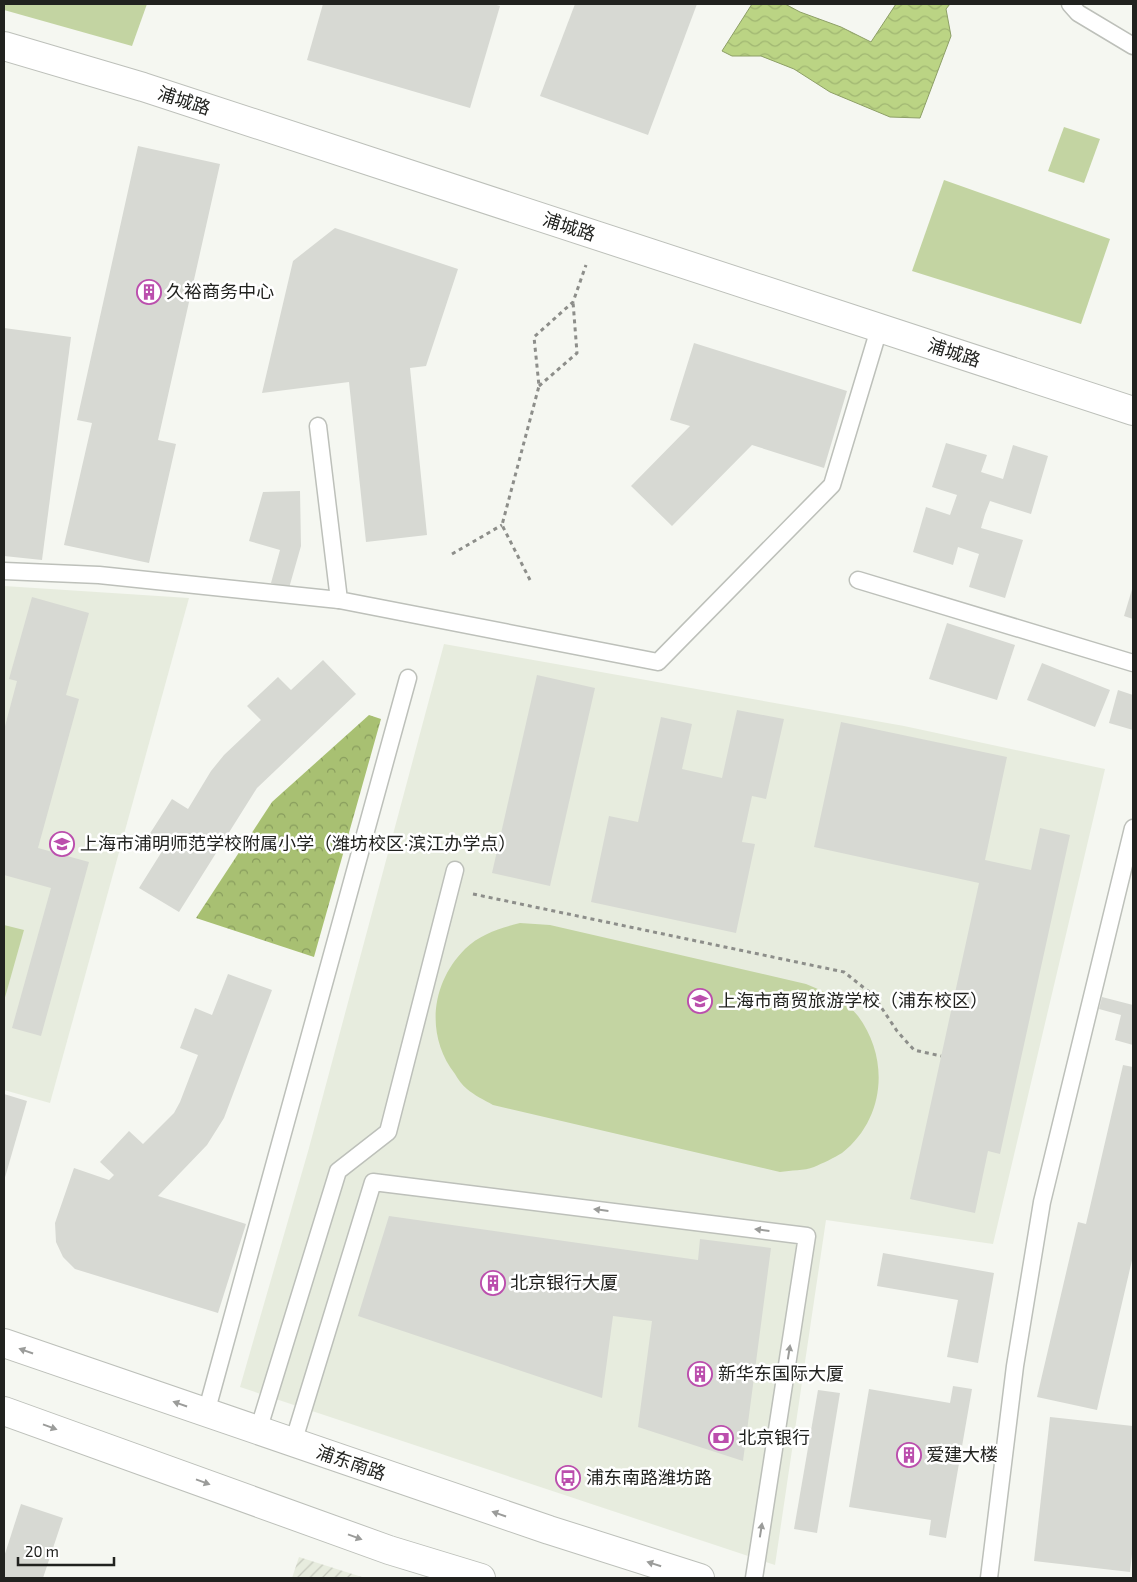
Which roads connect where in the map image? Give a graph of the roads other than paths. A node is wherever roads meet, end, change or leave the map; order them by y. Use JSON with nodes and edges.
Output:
{"nodes":[{"id":1,"x":1070,"y":4,"type":"edge"},
{"id":2,"x":4,"y":46,"type":"edge"},
{"id":3,"x":1133,"y":46,"type":"edge"},
{"id":4,"x":879,"y":329,"type":"junction"},
{"id":5,"x":1133,"y":411,"type":"edge"},
{"id":6,"x":318,"y":426,"type":"dead end"},
{"id":7,"x":4,"y":571,"type":"edge"},
{"id":8,"x":858,"y":580,"type":"dead end"},
{"id":9,"x":339,"y":600,"type":"junction"},
{"id":10,"x":1133,"y":663,"type":"edge"},
{"id":11,"x":408,"y":678,"type":"dead end"},
{"id":12,"x":1133,"y":828,"type":"edge"},
{"id":13,"x":455,"y":870,"type":"dead end"},
{"id":14,"x":4,"y":1343,"type":"edge"},
{"id":15,"x":4,"y":1411,"type":"edge"},
{"id":16,"x":206,"y":1413,"type":"junction"},
{"id":17,"x":258,"y":1431,"type":"junction"},
{"id":18,"x":294,"y":1443,"type":"junction"},
{"id":19,"x":431,"y":1570,"type":"edge"},
{"id":20,"x":481,"y":1578,"type":"edge"},
{"id":21,"x":700,"y":1578,"type":"edge"},
{"id":22,"x":754,"y":1578,"type":"edge"},
{"id":23,"x":989,"y":1578,"type":"edge"}],
"edges":[{"from":1,"to":3,"type":"lane"},
{"from":2,"to":4,"type":"main road","name":"浦城路"},
{"from":4,"to":5,"type":"main road","name":"浦城路"},
{"from":4,"to":9,"type":"lane"},
{"from":6,"to":9,"type":"lane"},
{"from":7,"to":9,"type":"lane"},
{"from":8,"to":10,"type":"lane"},
{"from":11,"to":16,"type":"lane"},
{"from":12,"to":23,"type":"lane"},
{"from":13,"to":17,"type":"lane"},
{"from":16,"to":14,"type":"main road","name":"浦东南路","one_way":true},
{"from":15,"to":19,"type":"main road","one_way":true},
{"from":16,"to":17,"type":"main road","name":"浦东南路"},
{"from":17,"to":18,"type":"main road","name":"浦东南路"},
{"from":21,"to":18,"type":"main road","name":"浦东南路","one_way":true},
{"from":22,"to":18,"type":"lane","one_way":true},
{"from":19,"to":20,"type":"main road"}]}
